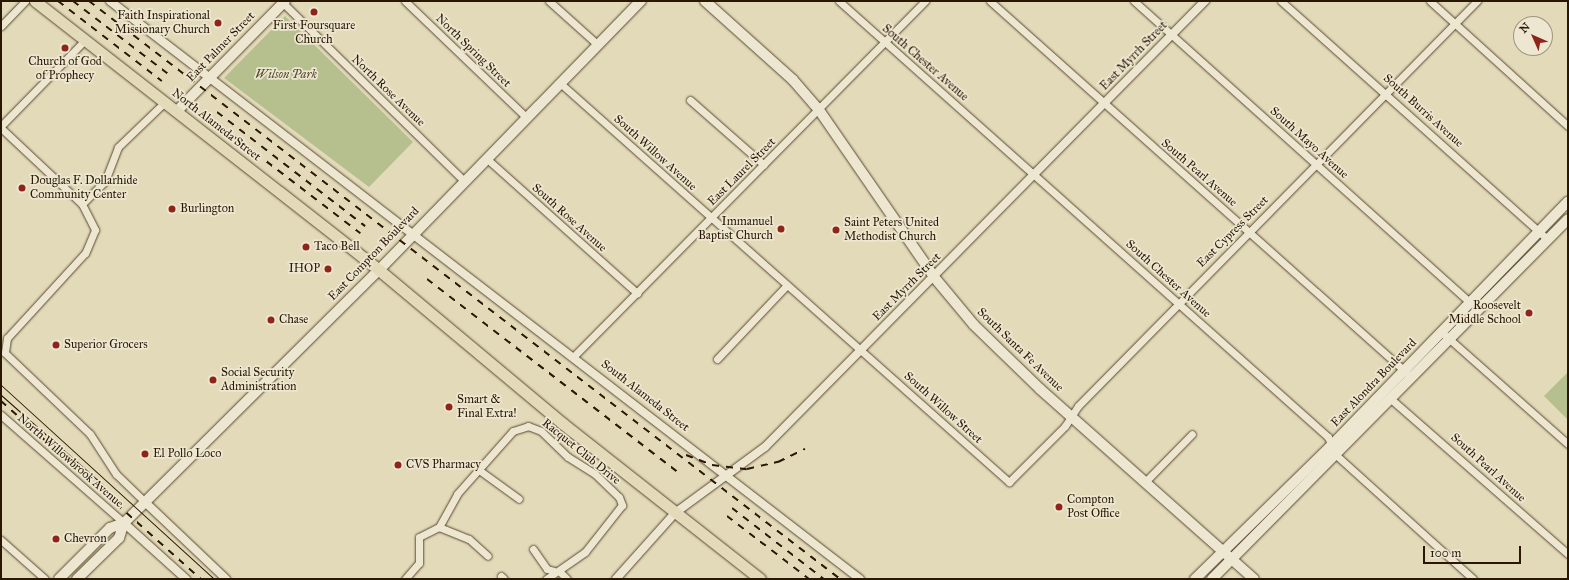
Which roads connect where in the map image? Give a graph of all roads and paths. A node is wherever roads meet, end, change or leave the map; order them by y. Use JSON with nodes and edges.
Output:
{"nodes":[{"id":1,"x":25,"y":1,"type":"edge"},
{"id":2,"x":35,"y":1,"type":"edge"},
{"id":3,"x":110,"y":1,"type":"edge"},
{"id":4,"x":405,"y":1,"type":"edge"},
{"id":5,"x":549,"y":1,"type":"edge"},
{"id":6,"x":641,"y":1,"type":"edge"},
{"id":7,"x":705,"y":1,"type":"edge"},
{"id":8,"x":838,"y":1,"type":"edge"},
{"id":9,"x":925,"y":1,"type":"edge"},
{"id":10,"x":990,"y":1,"type":"edge"},
{"id":11,"x":1134,"y":1,"type":"edge"},
{"id":12,"x":1205,"y":1,"type":"edge"},
{"id":13,"x":1281,"y":1,"type":"edge"},
{"id":14,"x":1430,"y":1,"type":"edge"},
{"id":15,"x":1477,"y":1,"type":"edge"},
{"id":16,"x":283,"y":2,"type":"edge"},
{"id":17,"x":1455,"y":23,"type":"junction"},
{"id":18,"x":1,"y":26,"type":"edge"},
{"id":19,"x":1172,"y":35,"type":"junction"},
{"id":20,"x":85,"y":40,"type":"junction"},
{"id":21,"x":884,"y":42,"type":"junction"},
{"id":22,"x":598,"y":45,"type":"junction"},
{"id":23,"x":209,"y":78,"type":"junction"},
{"id":24,"x":560,"y":83,"type":"junction"},
{"id":25,"x":1386,"y":93,"type":"junction"},
{"id":26,"x":690,"y":100,"type":"dead end"},
{"id":27,"x":165,"y":102,"type":"junction"},
{"id":28,"x":1104,"y":104,"type":"junction"},
{"id":29,"x":819,"y":110,"type":"junction"},
{"id":30,"x":177,"y":111,"type":"junction"},
{"id":31,"x":526,"y":118,"type":"junction"},
{"id":32,"x":1568,"y":126,"type":"edge"},
{"id":33,"x":1,"y":127,"type":"edge"},
{"id":34,"x":486,"y":158,"type":"junction"},
{"id":35,"x":1316,"y":164,"type":"junction"},
{"id":36,"x":764,"y":165,"type":"junction"},
{"id":37,"x":1035,"y":174,"type":"junction"},
{"id":38,"x":463,"y":180,"type":"junction"},
{"id":39,"x":1568,"y":201,"type":"edge"},
{"id":40,"x":82,"y":204,"type":"junction"},
{"id":41,"x":711,"y":218,"type":"junction"},
{"id":42,"x":1568,"y":219,"type":"edge"},
{"id":43,"x":1540,"y":231,"type":"junction"},
{"id":44,"x":1249,"y":232,"type":"junction"},
{"id":45,"x":411,"y":236,"type":"junction"},
{"id":46,"x":1548,"y":240,"type":"junction"},
{"id":47,"x":379,"y":270,"type":"junction"},
{"id":48,"x":934,"y":277,"type":"junction"},
{"id":49,"x":786,"y":286,"type":"junction"},
{"id":50,"x":637,"y":294,"type":"junction"},
{"id":51,"x":1178,"y":303,"type":"junction"},
{"id":52,"x":1470,"y":303,"type":"junction"},
{"id":53,"x":1442,"y":332,"type":"junction"},
{"id":54,"x":1450,"y":340,"type":"junction"},
{"id":55,"x":861,"y":351,"type":"junction"},
{"id":56,"x":573,"y":357,"type":"junction"},
{"id":57,"x":717,"y":359,"type":"dead end"},
{"id":58,"x":1404,"y":370,"type":"junction"},
{"id":59,"x":1412,"y":378,"type":"junction"},
{"id":60,"x":1392,"y":400,"type":"junction"},
{"id":61,"x":1,"y":416,"type":"edge"},
{"id":62,"x":1071,"y":416,"type":"junction"},
{"id":63,"x":1192,"y":434,"type":"dead end"},
{"id":64,"x":1568,"y":444,"type":"edge"},
{"id":65,"x":1330,"y":446,"type":"junction"},
{"id":66,"x":1336,"y":455,"type":"junction"},
{"id":67,"x":479,"y":470,"type":"junction"},
{"id":68,"x":726,"y":476,"type":"junction"},
{"id":69,"x":1009,"y":482,"type":"joint"},
{"id":70,"x":1145,"y":482,"type":"junction"},
{"id":71,"x":519,"y":499,"type":"dead end"},
{"id":72,"x":145,"y":502,"type":"junction"},
{"id":73,"x":675,"y":513,"type":"junction"},
{"id":74,"x":124,"y":524,"type":"junction"},
{"id":75,"x":439,"y":527,"type":"junction"},
{"id":76,"x":1,"y":540,"type":"edge"},
{"id":77,"x":533,"y":549,"type":"dead end"},
{"id":78,"x":1223,"y":551,"type":"junction"},
{"id":79,"x":1568,"y":554,"type":"edge"},
{"id":80,"x":488,"y":556,"type":"dead end"},
{"id":81,"x":1232,"y":559,"type":"junction"},
{"id":82,"x":556,"y":571,"type":"junction"},
{"id":83,"x":44,"y":579,"type":"edge"},
{"id":84,"x":59,"y":579,"type":"edge"},
{"id":85,"x":77,"y":579,"type":"edge"},
{"id":86,"x":186,"y":579,"type":"edge"},
{"id":87,"x":226,"y":579,"type":"edge"},
{"id":88,"x":405,"y":579,"type":"edge"},
{"id":89,"x":546,"y":579,"type":"edge"},
{"id":90,"x":567,"y":579,"type":"edge"},
{"id":91,"x":616,"y":579,"type":"edge"},
{"id":92,"x":760,"y":579,"type":"edge"},
{"id":93,"x":860,"y":579,"type":"edge"},
{"id":94,"x":1195,"y":579,"type":"edge"},
{"id":95,"x":1212,"y":579,"type":"edge"},
{"id":96,"x":1254,"y":579,"type":"edge"},
{"id":97,"x":1473,"y":579,"type":"edge"}],
"edges":[{"from":1,"to":18,"type":"street"},
{"from":2,"to":20,"type":"main road","name":"North Alameda Street"},
{"from":3,"to":23,"type":"street"},
{"from":4,"to":31,"type":"street","name":"North Spring Street"},
{"from":5,"to":22,"type":"street"},
{"from":6,"to":22,"type":"main road","name":"East Compton Boulevard"},
{"from":7,"to":29,"type":"main road","name":"South Santa Fe Avenue"},
{"from":8,"to":21,"type":"street","name":"South Chester Avenue"},
{"from":9,"to":21,"type":"street","name":"East Laurel Street"},
{"from":10,"to":28,"type":"street","name":"South Pearl Avenue"},
{"from":11,"to":19,"type":"street","name":"South Mayo Avenue"},
{"from":12,"to":19,"type":"street","name":"East Myrrh Street"},
{"from":13,"to":25,"type":"street","name":"South Burris Avenue"},
{"from":14,"to":17,"type":"street"},
{"from":15,"to":17,"type":"street","name":"East Cypress Street"},
{"from":16,"to":23,"type":"main road","name":"East Palmer Street"},
{"from":16,"to":38,"type":"street","name":"North Rose Avenue"},
{"from":17,"to":25,"type":"street","name":"East Cypress Street"},
{"from":17,"to":32,"type":"street"},
{"from":19,"to":28,"type":"street","name":"East Myrrh Street"},
{"from":19,"to":35,"type":"street","name":"South Mayo Avenue"},
{"from":20,"to":27,"type":"main road","name":"North Alameda Street"},
{"from":20,"to":33,"type":"street"},
{"from":21,"to":29,"type":"street","name":"East Laurel Street"},
{"from":21,"to":37,"type":"street","name":"South Chester Avenue"},
{"from":22,"to":24,"type":"main road","name":"East Compton Boulevard"},
{"from":23,"to":30,"type":"main road","name":"East Palmer Street"},
{"from":23,"to":45,"type":"street"},
{"from":24,"to":31,"type":"main road","name":"East Compton Boulevard"},
{"from":24,"to":41,"type":"street","name":"South Willow Avenue"},
{"from":25,"to":35,"type":"street","name":"East Cypress Street"},
{"from":25,"to":43,"type":"street","name":"South Burris Avenue"},
{"from":26,"to":36,"type":"street"},
{"from":27,"to":30,"type":"main road","name":"North Alameda Street"},
{"from":27,"to":40,"type":"street"},
{"from":28,"to":37,"type":"street","name":"East Myrrh Street"},
{"from":28,"to":44,"type":"street","name":"South Pearl Avenue"},
{"from":29,"to":36,"type":"street","name":"East Laurel Street"},
{"from":29,"to":48,"type":"main road","name":"South Santa Fe Avenue"},
{"from":30,"to":47,"type":"main road","name":"North Alameda Street"},
{"from":31,"to":34,"type":"main road","name":"East Compton Boulevard"},
{"from":33,"to":40,"type":"street"},
{"from":34,"to":38,"type":"main road","name":"East Compton Boulevard"},
{"from":34,"to":50,"type":"street","name":"South Rose Avenue"},
{"from":35,"to":44,"type":"street","name":"East Cypress Street"},
{"from":35,"to":52,"type":"street","name":"South Mayo Avenue"},
{"from":36,"to":41,"type":"street","name":"East Laurel Street"},
{"from":37,"to":48,"type":"street","name":"East Myrrh Street"},
{"from":37,"to":51,"type":"street","name":"South Chester Avenue"},
{"from":38,"to":45,"type":"main road","name":"East Compton Boulevard"},
{"from":39,"to":43,"type":"main road","name":"East Alondra Boulevard"},
{"from":40,"to":72,"type":"street","name":"North Willowbrook Avenue"},
{"from":41,"to":49,"type":"street","name":"South Willow Avenue"},
{"from":41,"to":50,"type":"street","name":"East Laurel Street"},
{"from":42,"to":46,"type":"main road","name":"East Alondra Boulevard"},
{"from":43,"to":46,"type":"street","name":"South Burris Avenue"},
{"from":43,"to":52,"type":"main road","name":"East Alondra Boulevard"},
{"from":44,"to":51,"type":"street","name":"East Cypress Street"},
{"from":44,"to":58,"type":"street","name":"South Pearl Avenue"},
{"from":45,"to":47,"type":"main road","name":"East Compton Boulevard"},
{"from":45,"to":56,"type":"street","name":"South Alameda Street"},
{"from":46,"to":54,"type":"main road","name":"East Alondra Boulevard"},
{"from":47,"to":72,"type":"main road","name":"East Compton Boulevard"},
{"from":47,"to":73,"type":"main road"},
{"from":48,"to":55,"type":"street","name":"East Myrrh Street"},
{"from":48,"to":62,"type":"main road","name":"South Santa Fe Avenue"},
{"from":49,"to":55,"type":"street","name":"South Willow Avenue"},
{"from":49,"to":57,"type":"street"},
{"from":50,"to":56,"type":"street","name":"East Laurel Street"},
{"from":51,"to":62,"type":"street","name":"East Cypress Street"},
{"from":51,"to":65,"type":"street","name":"South Chester Avenue"},
{"from":52,"to":53,"type":"main road","name":"East Alondra Boulevard"},
{"from":53,"to":54,"type":"street"},
{"from":53,"to":58,"type":"main road","name":"East Alondra Boulevard"},
{"from":54,"to":59,"type":"main road","name":"East Alondra Boulevard"},
{"from":54,"to":64,"type":"street"},
{"from":55,"to":68,"type":"street","name":"East Myrrh Street"},
{"from":55,"to":69,"type":"street","name":"South Willow Street"},
{"from":56,"to":68,"type":"street","name":"South Alameda Street"},
{"from":58,"to":59,"type":"street","name":"South Pearl Avenue"},
{"from":58,"to":65,"type":"main road","name":"East Alondra Boulevard"},
{"from":59,"to":60,"type":"main road","name":"East Alondra Boulevard"},
{"from":60,"to":66,"type":"main road","name":"East Alondra Boulevard"},
{"from":60,"to":79,"type":"street","name":"South Pearl Avenue"},
{"from":61,"to":74,"type":"street","name":"North Willowbrook Avenue"},
{"from":62,"to":69,"type":"street","name":"East Cypress Street"},
{"from":62,"to":70,"type":"main road","name":"South Santa Fe Avenue"},
{"from":63,"to":70,"type":"street"},
{"from":65,"to":66,"type":"street","name":"South Chester Avenue"},
{"from":65,"to":78,"type":"main road","name":"East Alondra Boulevard"},
{"from":66,"to":81,"type":"main road","name":"East Alondra Boulevard"},
{"from":66,"to":97,"type":"street","name":"South Chester Avenue"},
{"from":67,"to":71,"type":"street"},
{"from":67,"to":75,"type":"street","name":"Racquet Club Drive"},
{"from":67,"to":82,"type":"street","name":"Racquet Club Drive"},
{"from":68,"to":73,"type":"street","name":"East Myrrh Street"},
{"from":68,"to":93,"type":"street","name":"South Alameda Street"},
{"from":70,"to":78,"type":"main road","name":"South Santa Fe Avenue"},
{"from":72,"to":74,"type":"main road","name":"East Compton Boulevard"},
{"from":72,"to":87,"type":"street"},
{"from":73,"to":91,"type":"street","name":"East Myrrh Street"},
{"from":73,"to":92,"type":"main road"},
{"from":74,"to":84,"type":"main road"},
{"from":74,"to":85,"type":"main road"},
{"from":74,"to":86,"type":"street"},
{"from":75,"to":80,"type":"street"},
{"from":75,"to":88,"type":"street"},
{"from":76,"to":83,"type":"street"},
{"from":77,"to":82,"type":"street"},
{"from":78,"to":81,"type":"main road","name":"South Santa Fe Avenue"},
{"from":78,"to":94,"type":"main road","name":"East Alondra Boulevard"},
{"from":81,"to":95,"type":"main road","name":"East Alondra Boulevard"},
{"from":81,"to":96,"type":"main road","name":"South Santa Fe Avenue"},
{"from":82,"to":89,"type":"street","name":"Racquet Club Drive"},
{"from":82,"to":90,"type":"street"}]}
